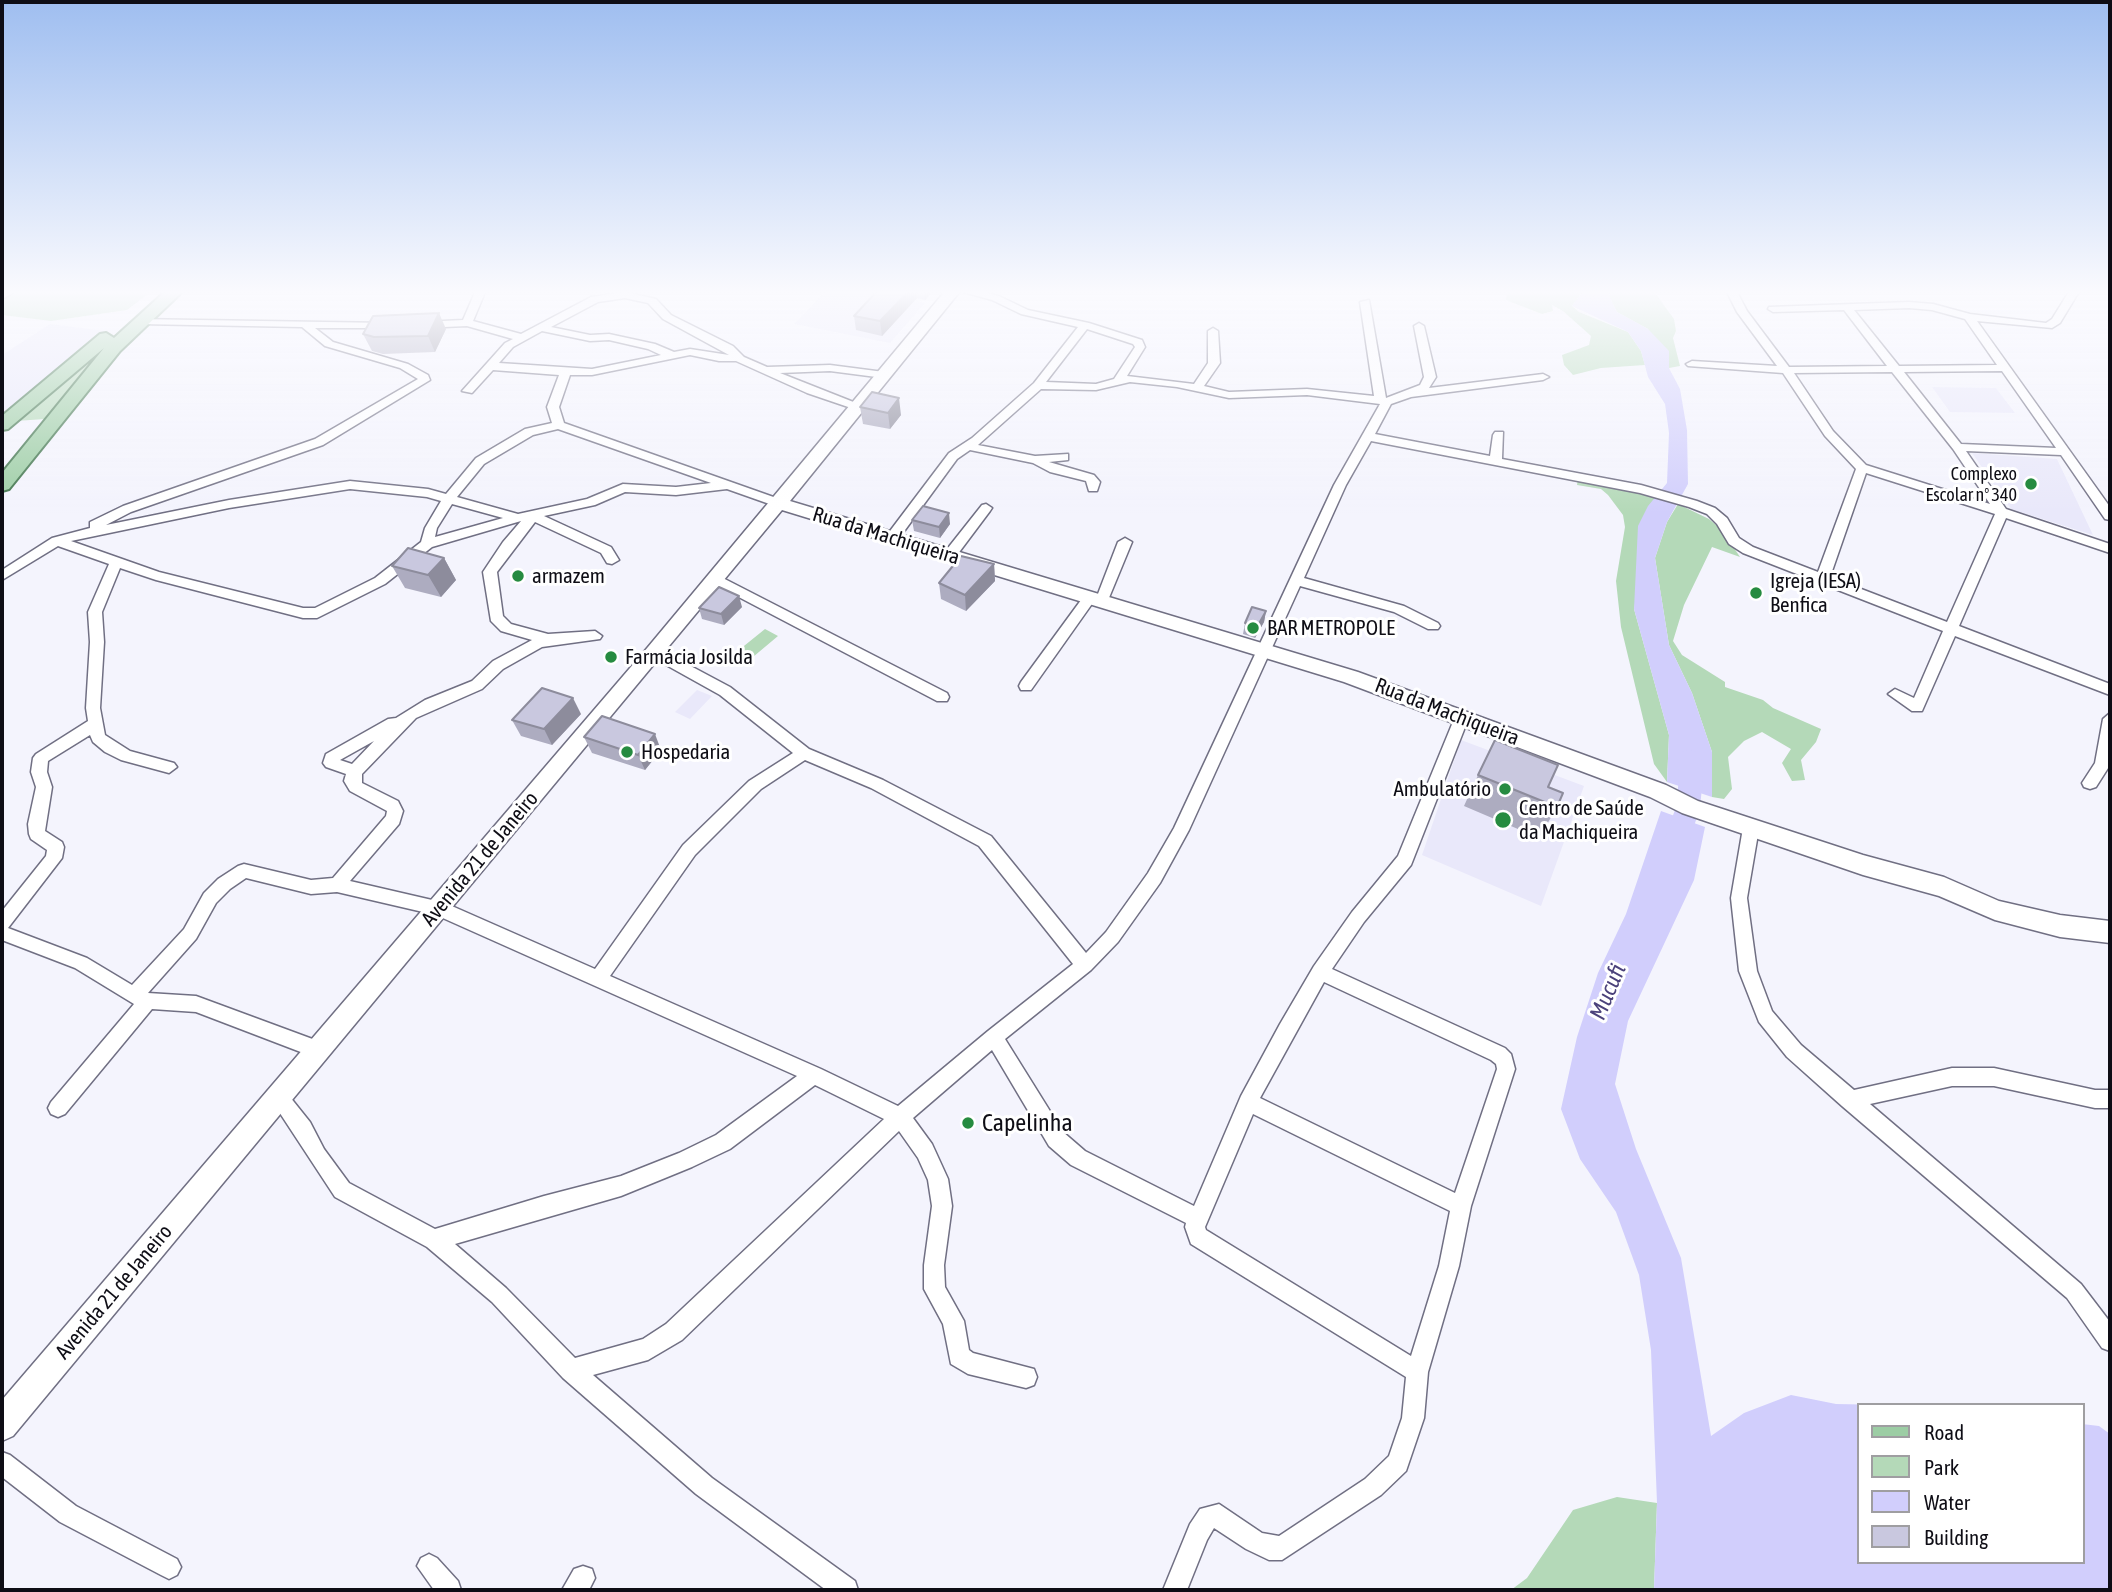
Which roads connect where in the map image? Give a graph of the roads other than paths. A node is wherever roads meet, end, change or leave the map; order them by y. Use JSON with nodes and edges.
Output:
{"nodes":[{"id":1,"x":74,"y":364,"type":"edge"},
{"id":2,"x":100,"y":364,"type":"edge"},
{"id":3,"x":398,"y":364,"type":"edge"},
{"id":4,"x":631,"y":364,"type":"edge"},
{"id":5,"x":752,"y":364,"type":"edge"},
{"id":6,"x":893,"y":364,"type":"edge"},
{"id":7,"x":1054,"y":364,"type":"edge"},
{"id":8,"x":1129,"y":364,"type":"edge"},
{"id":9,"x":1213,"y":364,"type":"edge"},
{"id":10,"x":1377,"y":364,"type":"edge"},
{"id":11,"x":1429,"y":364,"type":"edge"},
{"id":12,"x":1697,"y":364,"type":"edge"},
{"id":13,"x":1782,"y":364,"type":"edge"},
{"id":14,"x":1889,"y":364,"type":"edge"},
{"id":15,"x":2003,"y":364,"type":"edge"},
{"id":16,"x":491,"y":366,"type":"joint"},
{"id":17,"x":1891,"y":367,"type":"junction"},
{"id":18,"x":2006,"y":368,"type":"junction"},
{"id":19,"x":763,"y":370,"type":"junction"},
{"id":20,"x":1786,"y":370,"type":"junction"},
{"id":21,"x":566,"y":372,"type":"junction"},
{"id":22,"x":884,"y":375,"type":"junction"},
{"id":23,"x":1543,"y":377,"type":"dead end"},
{"id":24,"x":1118,"y":382,"type":"junction"},
{"id":25,"x":1038,"y":385,"type":"junction"},
{"id":26,"x":1197,"y":389,"type":"junction"},
{"id":27,"x":468,"y":391,"type":"dead end"},
{"id":28,"x":1409,"y":394,"type":"junction"},
{"id":29,"x":1384,"y":400,"type":"junction"},
{"id":30,"x":857,"y":407,"type":"junction"},
{"id":31,"x":2,"y":425,"type":"edge"},
{"id":32,"x":559,"y":425,"type":"junction"},
{"id":33,"x":2,"y":434,"type":"edge"},
{"id":34,"x":1499,"y":435,"type":"dead end"},
{"id":35,"x":1369,"y":437,"type":"junction"},
{"id":36,"x":967,"y":446,"type":"junction"},
{"id":37,"x":1956,"y":447,"type":"junction"},
{"id":38,"x":31,"y":449,"type":"junction"},
{"id":39,"x":2065,"y":452,"type":"junction"},
{"id":40,"x":1064,"y":457,"type":"dead end"},
{"id":41,"x":1035,"y":460,"type":"junction"},
{"id":42,"x":1495,"y":462,"type":"junction"},
{"id":43,"x":1862,"y":468,"type":"junction"},
{"id":44,"x":2,"y":485,"type":"edge"},
{"id":45,"x":724,"y":486,"type":"junction"},
{"id":46,"x":1093,"y":488,"type":"dead end"},
{"id":47,"x":449,"y":498,"type":"junction"},
{"id":48,"x":778,"y":503,"type":"junction"},
{"id":49,"x":986,"y":508,"type":"dead end"},
{"id":50,"x":2002,"y":512,"type":"junction"},
{"id":51,"x":2110,"y":516,"type":"edge"},
{"id":52,"x":525,"y":517,"type":"junction"},
{"id":53,"x":76,"y":535,"type":"junction"},
{"id":54,"x":892,"y":538,"type":"junction"},
{"id":55,"x":57,"y":541,"type":"junction"},
{"id":56,"x":1125,"y":542,"type":"dead end"},
{"id":57,"x":427,"y":544,"type":"junction"},
{"id":58,"x":2110,"y":549,"type":"edge"},
{"id":59,"x":949,"y":556,"type":"junction"},
{"id":60,"x":612,"y":560,"type":"dead end"},
{"id":61,"x":116,"y":563,"type":"junction"},
{"id":62,"x":2,"y":576,"type":"edge"},
{"id":63,"x":715,"y":579,"type":"junction"},
{"id":64,"x":1822,"y":579,"type":"junction"},
{"id":65,"x":1295,"y":580,"type":"junction"},
{"id":66,"x":1095,"y":601,"type":"junction"},
{"id":67,"x":1433,"y":626,"type":"dead end"},
{"id":68,"x":1951,"y":627,"type":"junction"},
{"id":69,"x":595,"y":636,"type":"dead end"},
{"id":70,"x":548,"y":639,"type":"junction"},
{"id":71,"x":1263,"y":648,"type":"junction"},
{"id":72,"x":655,"y":652,"type":"junction"},
{"id":73,"x":1026,"y":686,"type":"dead end"},
{"id":74,"x":2110,"y":690,"type":"edge"},
{"id":75,"x":1895,"y":694,"type":"dead end"},
{"id":76,"x":942,"y":697,"type":"dead end"},
{"id":77,"x":411,"y":714,"type":"junction"},
{"id":78,"x":1462,"y":717,"type":"junction"},
{"id":79,"x":2110,"y":719,"type":"edge"},
{"id":80,"x":94,"y":724,"type":"junction"},
{"id":81,"x":804,"y":753,"type":"junction"},
{"id":82,"x":169,"y":767,"type":"dead end"},
{"id":83,"x":355,"y":771,"type":"junction"},
{"id":84,"x":2090,"y":783,"type":"dead end"},
{"id":85,"x":1751,"y":828,"type":"junction"},
{"id":86,"x":337,"y":885,"type":"junction"},
{"id":87,"x":439,"y":908,"type":"junction"},
{"id":88,"x":2,"y":923,"type":"edge"},
{"id":89,"x":2110,"y":932,"type":"edge"},
{"id":90,"x":2,"y":933,"type":"edge"},
{"id":91,"x":1085,"y":965,"type":"junction"},
{"id":92,"x":1320,"y":972,"type":"junction"},
{"id":93,"x":598,"y":979,"type":"junction"},
{"id":94,"x":141,"y":998,"type":"junction"},
{"id":95,"x":993,"y":1037,"type":"junction"},
{"id":96,"x":319,"y":1050,"type":"junction"},
{"id":97,"x":814,"y":1075,"type":"junction"},
{"id":98,"x":279,"y":1098,"type":"junction"},
{"id":99,"x":2110,"y":1099,"type":"edge"},
{"id":100,"x":1849,"y":1100,"type":"junction"},
{"id":101,"x":1248,"y":1102,"type":"junction"},
{"id":102,"x":58,"y":1108,"type":"dead end"},
{"id":103,"x":900,"y":1117,"type":"junction"},
{"id":104,"x":1461,"y":1206,"type":"junction"},
{"id":105,"x":1197,"y":1218,"type":"junction"},
{"id":106,"x":434,"y":1241,"type":"junction"},
{"id":107,"x":2110,"y":1340,"type":"edge"},
{"id":108,"x":571,"y":1370,"type":"junction"},
{"id":109,"x":1417,"y":1372,"type":"junction"},
{"id":110,"x":1026,"y":1377,"type":"dead end"},
{"id":111,"x":5,"y":1416,"type":"edge"},
{"id":112,"x":2,"y":1463,"type":"edge"},
{"id":113,"x":429,"y":1566,"type":"dead end"},
{"id":114,"x":169,"y":1567,"type":"dead end"},
{"id":115,"x":449,"y":1590,"type":"edge"},
{"id":116,"x":846,"y":1590,"type":"edge"},
{"id":117,"x":1175,"y":1590,"type":"edge"}],
"edges":[{"from":1,"to":31,"type":"main road"},
{"from":2,"to":38,"type":"main road"},
{"from":3,"to":53,"type":"street"},
{"from":4,"to":21,"type":"street"},
{"from":5,"to":19,"type":"street"},
{"from":6,"to":22,"type":"main road","name":"Avenida 21 de Janeiro"},
{"from":7,"to":25,"type":"street"},
{"from":8,"to":24,"type":"street"},
{"from":9,"to":26,"type":"street"},
{"from":10,"to":29,"type":"street"},
{"from":11,"to":28,"type":"street"},
{"from":12,"to":20,"type":"street"},
{"from":13,"to":20,"type":"street"},
{"from":14,"to":17,"type":"street"},
{"from":15,"to":18,"type":"street"},
{"from":16,"to":21,"type":"street"},
{"from":16,"to":27,"type":"street"},
{"from":17,"to":18,"type":"street"},
{"from":17,"to":20,"type":"street"},
{"from":17,"to":37,"type":"street"},
{"from":18,"to":39,"type":"street"},
{"from":19,"to":22,"type":"street"},
{"from":19,"to":30,"type":"street"},
{"from":20,"to":43,"type":"street"},
{"from":21,"to":32,"type":"street"},
{"from":22,"to":30,"type":"main road","name":"Avenida 21 de Janeiro"},
{"from":23,"to":28,"type":"street"},
{"from":24,"to":25,"type":"street"},
{"from":24,"to":26,"type":"street"},
{"from":25,"to":36,"type":"street"},
{"from":26,"to":29,"type":"street"},
{"from":28,"to":29,"type":"street"},
{"from":29,"to":35,"type":"street"},
{"from":30,"to":48,"type":"main road","name":"Avenida 21 de Janeiro"},
{"from":32,"to":45,"type":"street"},
{"from":32,"to":47,"type":"street"},
{"from":33,"to":38,"type":"main road"},
{"from":34,"to":42,"type":"street"},
{"from":35,"to":42,"type":"street"},
{"from":35,"to":65,"type":"street"},
{"from":36,"to":41,"type":"street"},
{"from":36,"to":54,"type":"street"},
{"from":37,"to":39,"type":"street"},
{"from":37,"to":50,"type":"street"},
{"from":38,"to":44,"type":"main road"},
{"from":39,"to":51,"type":"street"},
{"from":40,"to":41,"type":"street"},
{"from":41,"to":46,"type":"street"},
{"from":42,"to":64,"type":"street"},
{"from":43,"to":50,"type":"street"},
{"from":43,"to":64,"type":"street"},
{"from":45,"to":48,"type":"street"},
{"from":45,"to":52,"type":"street"},
{"from":47,"to":52,"type":"street"},
{"from":47,"to":53,"type":"street"},
{"from":47,"to":57,"type":"street"},
{"from":48,"to":54,"type":"main road","name":"Rua da Machiqueira"},
{"from":48,"to":63,"type":"main road","name":"Avenida 21 de Janeiro"},
{"from":49,"to":59,"type":"street"},
{"from":50,"to":58,"type":"street"},
{"from":50,"to":68,"type":"street"},
{"from":52,"to":57,"type":"street"},
{"from":52,"to":60,"type":"street"},
{"from":52,"to":70,"type":"street"},
{"from":53,"to":55,"type":"street"},
{"from":54,"to":59,"type":"main road","name":"Rua da Machiqueira"},
{"from":55,"to":61,"type":"street"},
{"from":55,"to":62,"type":"street"},
{"from":56,"to":66,"type":"street"},
{"from":57,"to":61,"type":"street"},
{"from":59,"to":66,"type":"main road","name":"Rua da Machiqueira"},
{"from":61,"to":80,"type":"street"},
{"from":63,"to":72,"type":"main road","name":"Avenida 21 de Janeiro"},
{"from":63,"to":76,"type":"street"},
{"from":64,"to":68,"type":"street"},
{"from":65,"to":67,"type":"street"},
{"from":65,"to":71,"type":"street"},
{"from":66,"to":71,"type":"main road","name":"Rua da Machiqueira"},
{"from":66,"to":73,"type":"street"},
{"from":68,"to":74,"type":"street"},
{"from":68,"to":75,"type":"street"},
{"from":69,"to":70,"type":"street"},
{"from":70,"to":77,"type":"street"},
{"from":71,"to":78,"type":"main road","name":"Rua da Machiqueira"},
{"from":71,"to":91,"type":"street"},
{"from":72,"to":81,"type":"street"},
{"from":72,"to":87,"type":"main road","name":"Avenida 21 de Janeiro"},
{"from":77,"to":83,"type":"street"},
{"from":77,"to":83,"type":"street"},
{"from":78,"to":85,"type":"main road","name":"Rua da Machiqueira"},
{"from":78,"to":92,"type":"street"},
{"from":79,"to":84,"type":"street"},
{"from":80,"to":82,"type":"street"},
{"from":80,"to":88,"type":"street"},
{"from":81,"to":91,"type":"street"},
{"from":81,"to":93,"type":"street"},
{"from":83,"to":86,"type":"street"},
{"from":85,"to":89,"type":"main road","name":"Rua da Machiqueira"},
{"from":85,"to":100,"type":"street"},
{"from":86,"to":87,"type":"street"},
{"from":86,"to":94,"type":"street"},
{"from":87,"to":93,"type":"street"},
{"from":87,"to":96,"type":"main road","name":"Avenida 21 de Janeiro"},
{"from":90,"to":94,"type":"street"},
{"from":91,"to":95,"type":"street"},
{"from":92,"to":101,"type":"street"},
{"from":92,"to":104,"type":"street"},
{"from":93,"to":97,"type":"street"},
{"from":94,"to":96,"type":"street"},
{"from":94,"to":102,"type":"street"},
{"from":95,"to":103,"type":"street"},
{"from":95,"to":105,"type":"street"},
{"from":96,"to":98,"type":"main road","name":"Avenida 21 de Janeiro"},
{"from":97,"to":103,"type":"street"},
{"from":97,"to":106,"type":"street"},
{"from":98,"to":106,"type":"street"},
{"from":98,"to":111,"type":"main road","name":"Avenida 21 de Janeiro"},
{"from":99,"to":100,"type":"street"},
{"from":100,"to":107,"type":"street"},
{"from":101,"to":104,"type":"street"},
{"from":101,"to":105,"type":"street"},
{"from":103,"to":108,"type":"street"},
{"from":103,"to":110,"type":"street"},
{"from":104,"to":109,"type":"street"},
{"from":105,"to":109,"type":"street"},
{"from":106,"to":108,"type":"street"},
{"from":108,"to":116,"type":"street"},
{"from":109,"to":117,"type":"street"},
{"from":112,"to":114,"type":"street"},
{"from":113,"to":115,"type":"street"}]}
